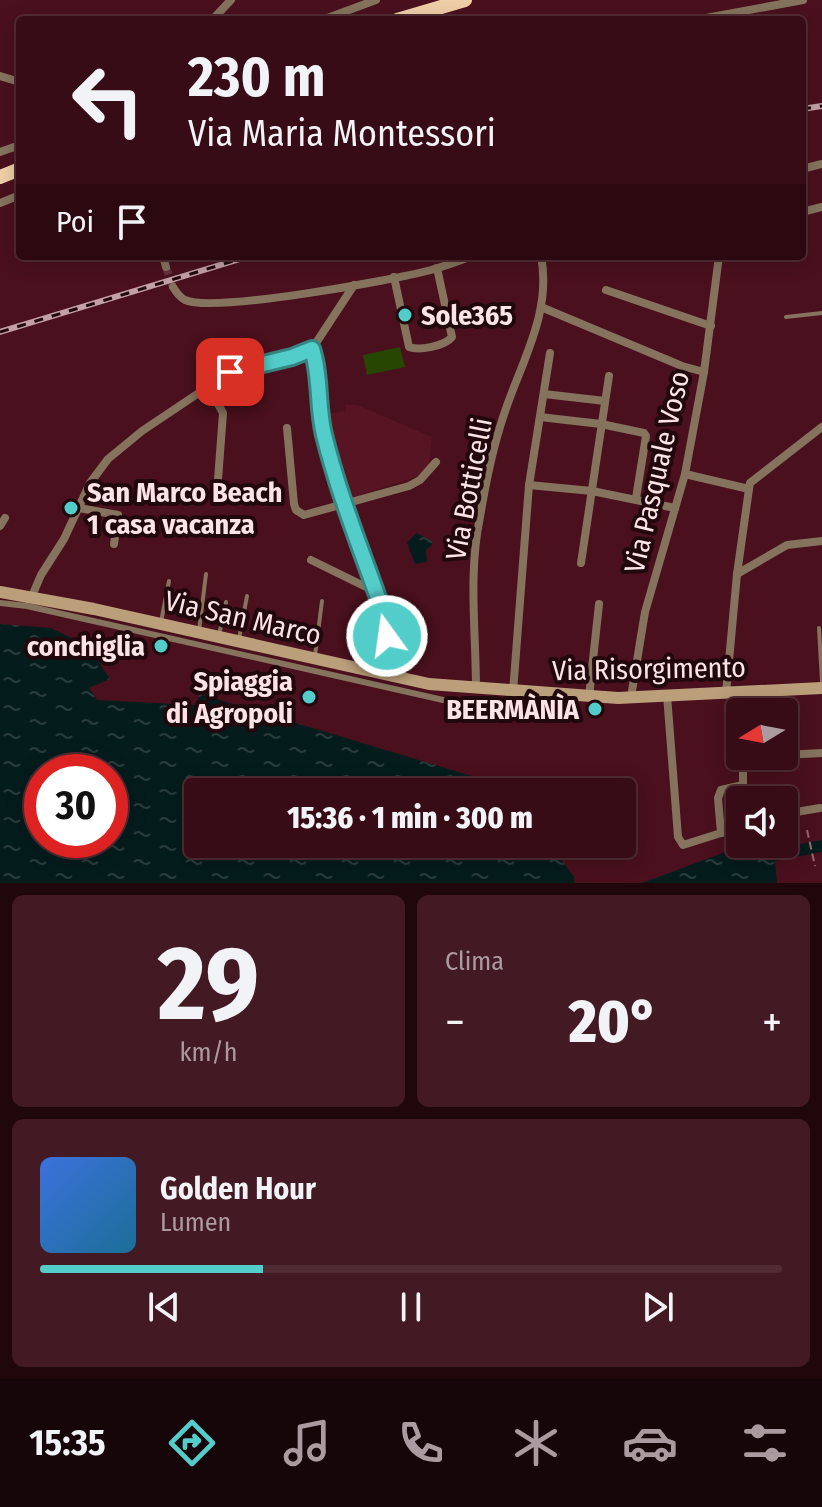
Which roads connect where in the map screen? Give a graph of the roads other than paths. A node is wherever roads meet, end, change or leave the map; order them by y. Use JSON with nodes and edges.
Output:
{"nodes":[{"id":1,"x":231,"y":0,"type":"edge"},
{"id":2,"x":376,"y":0,"type":"edge"},
{"id":3,"x":465,"y":0,"type":"edge"},
{"id":4,"x":803,"y":0,"type":"edge"},
{"id":5,"x":216,"y":16,"type":"edge"},
{"id":6,"x":333,"y":16,"type":"edge"},
{"id":7,"x":411,"y":16,"type":"edge"},
{"id":8,"x":717,"y":16,"type":"edge"},
{"id":9,"x":821,"y":208,"type":"edge"},
{"id":10,"x":822,"y":219,"type":"edge"},
{"id":11,"x":164,"y":260,"type":"edge"},
{"id":12,"x":460,"y":260,"type":"edge"},
{"id":13,"x":542,"y":260,"type":"edge"},
{"id":14,"x":719,"y":260,"type":"edge"},
{"id":15,"x":166,"y":267,"type":"tunnel mouth"},
{"id":16,"x":437,"y":268,"type":"junction"},
{"id":17,"x":394,"y":277,"type":"junction"},
{"id":18,"x":354,"y":285,"type":"junction"},
{"id":19,"x":173,"y":287,"type":"dead end"},
{"id":20,"x":606,"y":290,"type":"dead end"},
{"id":21,"x":541,"y":307,"type":"junction"},
{"id":22,"x":822,"y":313,"type":"edge"},
{"id":23,"x":786,"y":317,"type":"dead end"},
{"id":24,"x":711,"y":326,"type":"junction"},
{"id":25,"x":312,"y":349,"type":"junction"},
{"id":26,"x":550,"y":353,"type":"dead end"},
{"id":27,"x":704,"y":372,"type":"junction"},
{"id":28,"x":609,"y":376,"type":"dead end"},
{"id":29,"x":208,"y":386,"type":"junction"},
{"id":30,"x":544,"y":394,"type":"junction"},
{"id":31,"x":605,"y":401,"type":"junction"},
{"id":32,"x":540,"y":417,"type":"junction"},
{"id":33,"x":601,"y":424,"type":"junction"},
{"id":34,"x":822,"y":427,"type":"edge"},
{"id":35,"x":287,"y":428,"type":"dead end"},
{"id":36,"x":436,"y":462,"type":"dead end"},
{"id":37,"x":685,"y":474,"type":"junction"},
{"id":38,"x":529,"y":485,"type":"junction"},
{"id":39,"x":749,"y":489,"type":"junction"},
{"id":40,"x":592,"y":491,"type":"junction"},
{"id":41,"x":217,"y":493,"type":"dead end"},
{"id":42,"x":636,"y":498,"type":"junction"},
{"id":43,"x":345,"y":504,"type":"junction"},
{"id":44,"x":79,"y":508,"type":"junction"},
{"id":45,"x":675,"y":508,"type":"junction"},
{"id":46,"x":822,"y":541,"type":"edge"},
{"id":47,"x":114,"y":544,"type":"dead end"},
{"id":48,"x":311,"y":560,"type":"dead end"},
{"id":49,"x":581,"y":563,"type":"dead end"},
{"id":50,"x":206,"y":574,"type":"dead end"},
{"id":51,"x":737,"y":574,"type":"junction"},
{"id":52,"x":169,"y":581,"type":"dead end"},
{"id":53,"x":375,"y":588,"type":"junction"},
{"id":54,"x":0,"y":592,"type":"edge"},
{"id":55,"x":32,"y":596,"type":"junction"},
{"id":56,"x":247,"y":596,"type":"dead end"},
{"id":57,"x":322,"y":601,"type":"dead end"},
{"id":58,"x":226,"y":602,"type":"dead end"},
{"id":59,"x":0,"y":603,"type":"edge"},
{"id":60,"x":599,"y":604,"type":"dead end"},
{"id":61,"x":161,"y":624,"type":"junction"},
{"id":62,"x":819,"y":628,"type":"dead end"},
{"id":63,"x":199,"y":633,"type":"junction"},
{"id":64,"x":218,"y":637,"type":"junction"},
{"id":65,"x":238,"y":641,"type":"junction"},
{"id":66,"x":314,"y":659,"type":"junction"},
{"id":67,"x":380,"y":673,"type":"junction"},
{"id":68,"x":822,"y":685,"type":"edge"},
{"id":69,"x":476,"y":689,"type":"junction"},
{"id":70,"x":766,"y":691,"type":"junction"},
{"id":71,"x":726,"y":693,"type":"junction"},
{"id":72,"x":667,"y":695,"type":"junction"},
{"id":73,"x":589,"y":697,"type":"junction"},
{"id":74,"x":631,"y":697,"type":"junction"},
{"id":75,"x":513,"y":698,"type":"junction"},
{"id":76,"x":766,"y":698,"type":"edge"},
{"id":77,"x":822,"y":753,"type":"edge"},
{"id":78,"x":798,"y":754,"type":"edge"},
{"id":79,"x":743,"y":770,"type":"edge"},
{"id":80,"x":820,"y":808,"type":"dead end"},
{"id":81,"x":798,"y":812,"type":"edge"},
{"id":82,"x":726,"y":831,"type":"edge"},
{"id":83,"x":721,"y":833,"type":"junction"}],
"edges":[{"from":1,"to":5,"type":"street"},
{"from":2,"to":6,"type":"street"},
{"from":3,"to":7,"type":"highway"},
{"from":4,"to":8,"type":"street"},
{"from":9,"to":10,"type":"street"},
{"from":11,"to":15,"type":"street"},
{"from":12,"to":16,"type":"street"},
{"from":13,"to":21,"type":"street","name":"Via Botticelli"},
{"from":14,"to":24,"type":"street","name":"Via Pasquale Voso"},
{"from":16,"to":17,"type":"street"},
{"from":16,"to":17,"type":"street"},
{"from":17,"to":18,"type":"street"},
{"from":18,"to":19,"type":"street"},
{"from":18,"to":25,"type":"street"},
{"from":20,"to":24,"type":"street"},
{"from":21,"to":27,"type":"street"},
{"from":21,"to":69,"type":"street","name":"Via Botticelli"},
{"from":22,"to":23,"type":"lane"},
{"from":24,"to":27,"type":"street","name":"Via Pasquale Voso"},
{"from":25,"to":29,"type":"street"},
{"from":25,"to":43,"type":"street"},
{"from":26,"to":30,"type":"street","name":"Via Botticelli"},
{"from":27,"to":37,"type":"street","name":"Via Pasquale Voso"},
{"from":28,"to":31,"type":"street"},
{"from":29,"to":41,"type":"street"},
{"from":29,"to":44,"type":"street"},
{"from":30,"to":31,"type":"street"},
{"from":30,"to":32,"type":"street","name":"Via Botticelli"},
{"from":31,"to":33,"type":"street"},
{"from":32,"to":33,"type":"street"},
{"from":32,"to":38,"type":"street","name":"Via Botticelli"},
{"from":33,"to":40,"type":"street"},
{"from":33,"to":42,"type":"street"},
{"from":34,"to":39,"type":"street"},
{"from":35,"to":43,"type":"street"},
{"from":36,"to":43,"type":"street"},
{"from":37,"to":39,"type":"street"},
{"from":37,"to":45,"type":"street","name":"Via Pasquale Voso"},
{"from":38,"to":40,"type":"street"},
{"from":38,"to":75,"type":"street","name":"Via Botticelli"},
{"from":39,"to":51,"type":"street"},
{"from":40,"to":42,"type":"street"},
{"from":40,"to":49,"type":"street"},
{"from":42,"to":45,"type":"street"},
{"from":43,"to":53,"type":"street"},
{"from":44,"to":47,"type":"street"},
{"from":44,"to":55,"type":"street"},
{"from":45,"to":74,"type":"street","name":"Via Pasquale Voso"},
{"from":46,"to":51,"type":"street"},
{"from":48,"to":53,"type":"street"},
{"from":50,"to":63,"type":"lane"},
{"from":51,"to":71,"type":"street"},
{"from":52,"to":61,"type":"lane"},
{"from":53,"to":67,"type":"street"},
{"from":54,"to":55,"type":"main road","name":"Via San Marco"},
{"from":55,"to":61,"type":"main road","name":"Via San Marco"},
{"from":56,"to":65,"type":"lane"},
{"from":57,"to":66,"type":"lane"},
{"from":58,"to":64,"type":"lane"},
{"from":59,"to":75,"type":"street"},
{"from":60,"to":73,"type":"street"},
{"from":61,"to":63,"type":"main road","name":"Via San Marco"},
{"from":62,"to":68,"type":"lane"},
{"from":63,"to":64,"type":"main road","name":"Via San Marco"},
{"from":64,"to":65,"type":"main road","name":"Via San Marco"},
{"from":65,"to":66,"type":"main road","name":"Via San Marco"},
{"from":66,"to":67,"type":"main road","name":"Via San Marco"},
{"from":67,"to":69,"type":"main road","name":"Via San Marco"},
{"from":68,"to":70,"type":"main road","name":"Via Risorgimento"},
{"from":69,"to":75,"type":"main road","name":"Via Risorgimento"},
{"from":70,"to":71,"type":"main road","name":"Via Risorgimento"},
{"from":70,"to":76,"type":"street"},
{"from":71,"to":72,"type":"main road","name":"Via Risorgimento"},
{"from":72,"to":74,"type":"main road","name":"Via Risorgimento"},
{"from":72,"to":83,"type":"street"},
{"from":73,"to":74,"type":"main road","name":"Via Risorgimento"},
{"from":73,"to":75,"type":"main road","name":"Via Risorgimento"},
{"from":77,"to":78,"type":"street"},
{"from":79,"to":83,"type":"street"},
{"from":80,"to":81,"type":"street"},
{"from":82,"to":83,"type":"street"}]}
